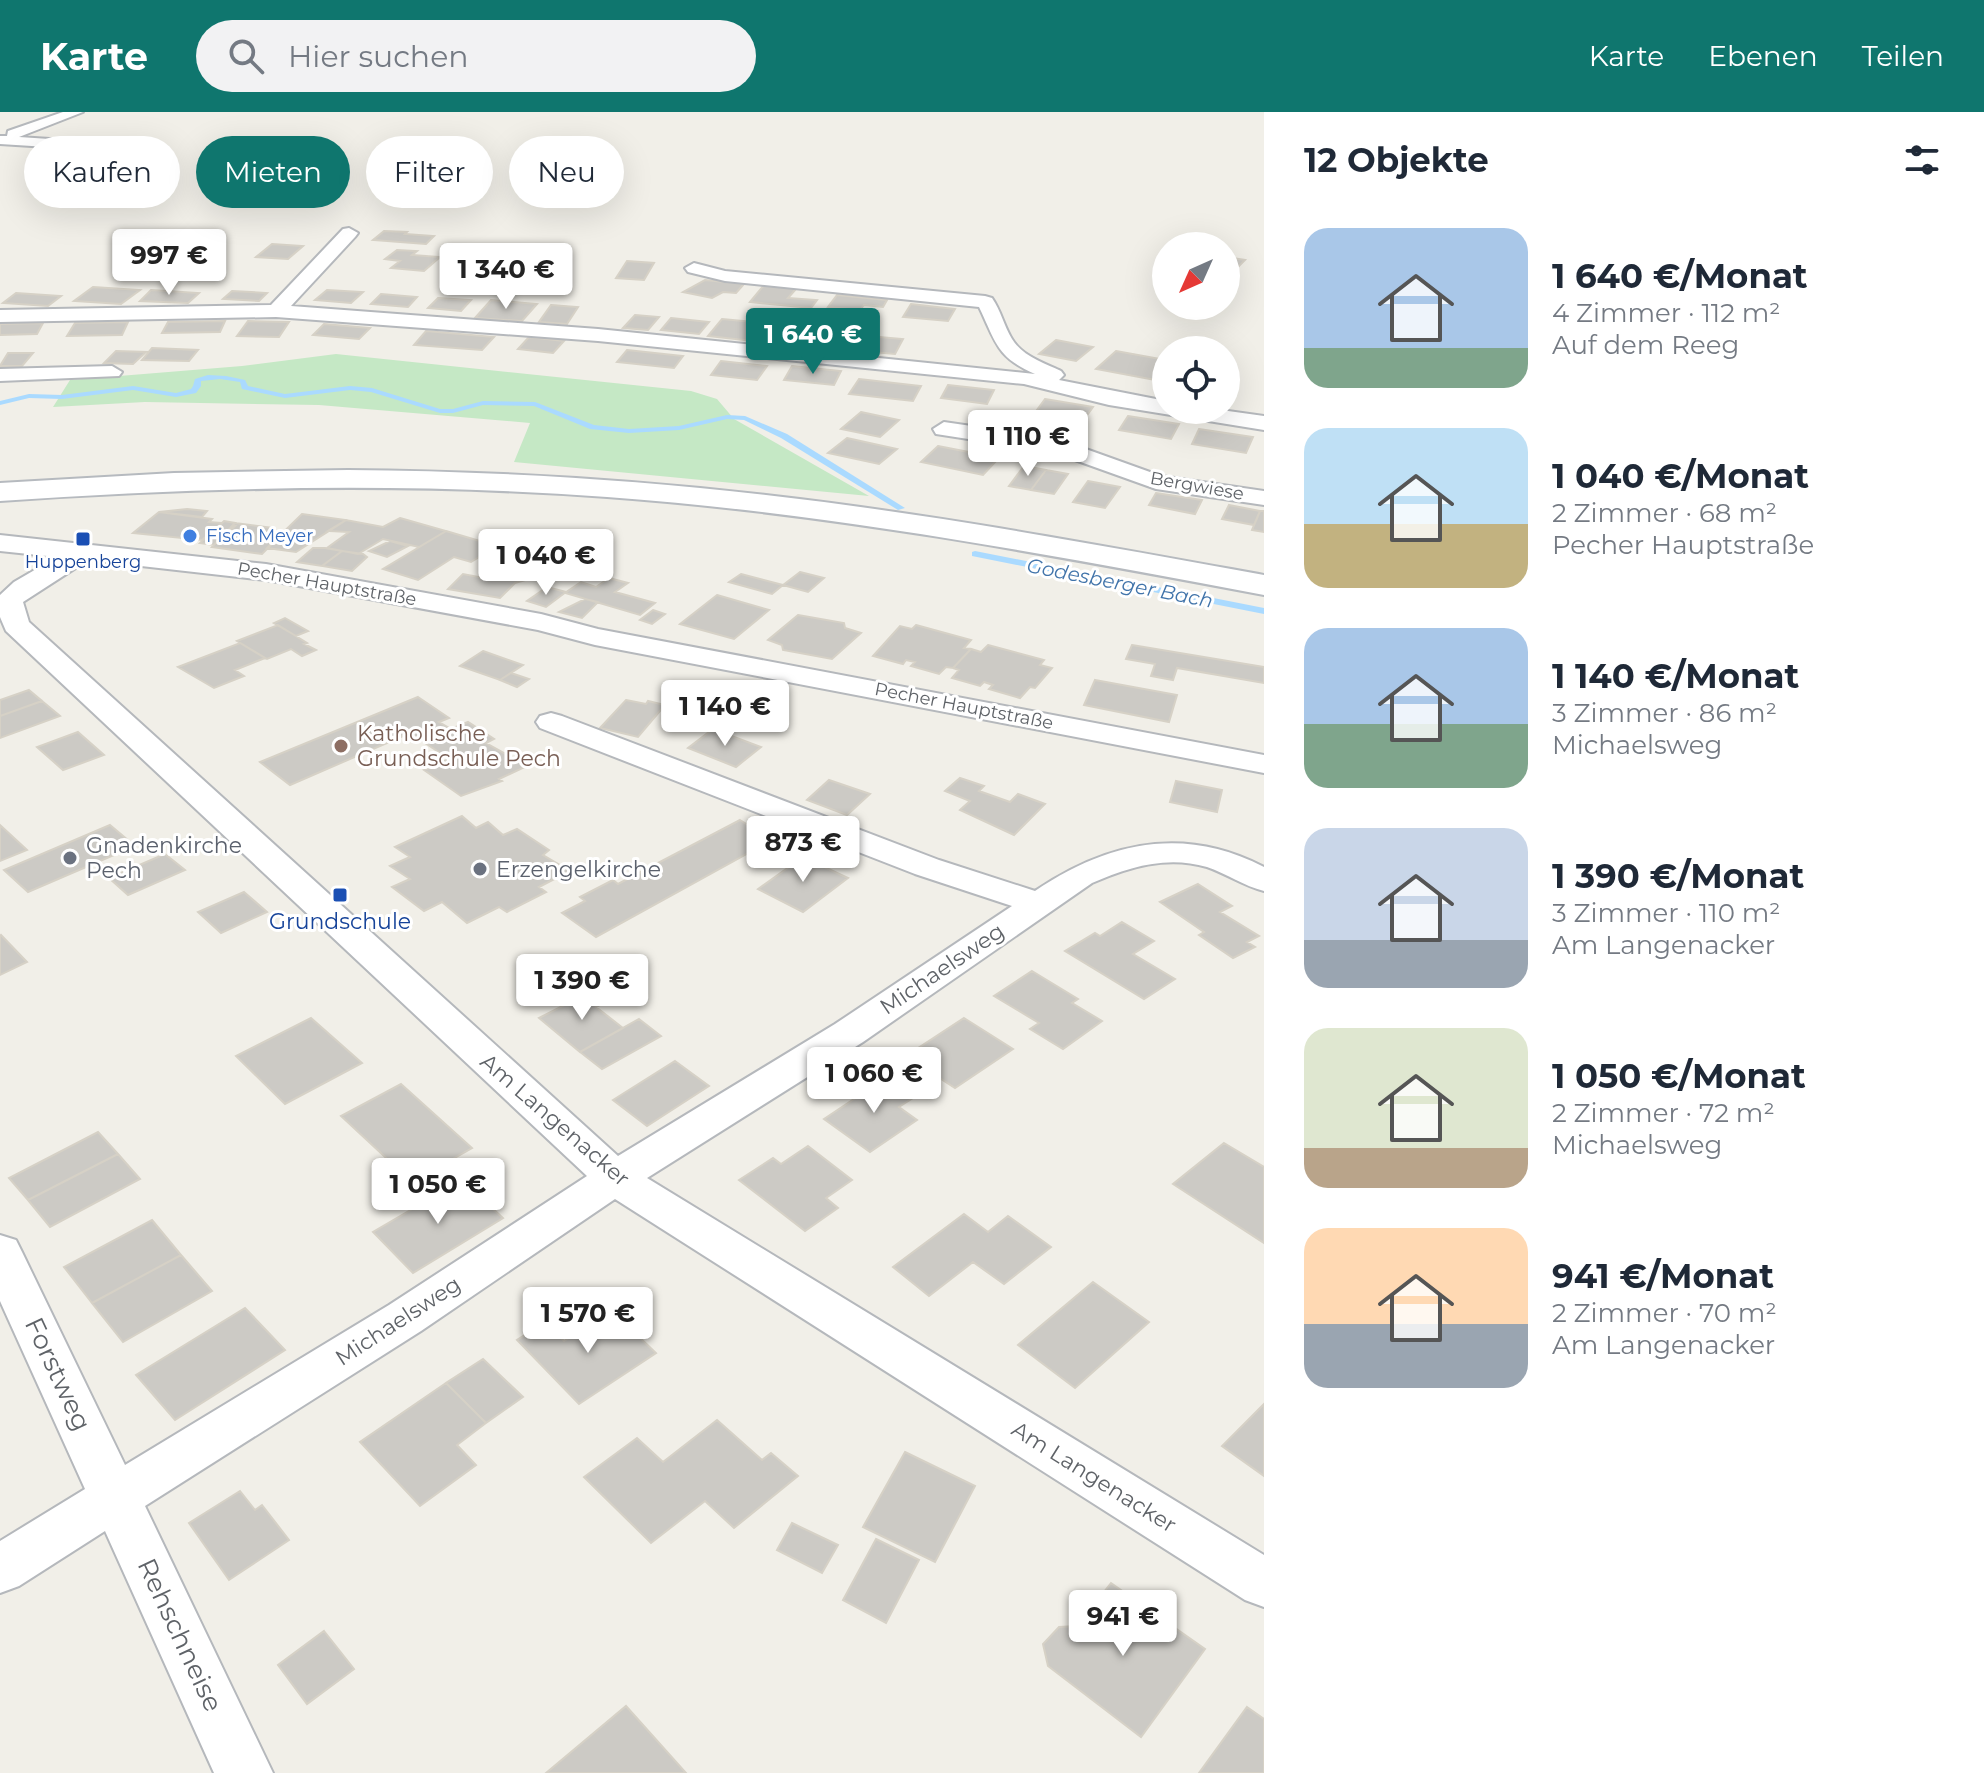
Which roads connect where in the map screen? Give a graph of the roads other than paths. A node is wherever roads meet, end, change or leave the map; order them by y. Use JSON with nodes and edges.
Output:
{"nodes":[{"id":1,"x":76,"y":112,"type":"edge"},
{"id":2,"x":0,"y":139,"type":"edge"},
{"id":3,"x":24,"y":141,"type":"edge"},
{"id":4,"x":349,"y":233,"type":"dead end"},
{"id":5,"x":694,"y":268,"type":"dead end"},
{"id":6,"x":276,"y":311,"type":"junction"},
{"id":7,"x":0,"y":316,"type":"edge"},
{"id":8,"x":112,"y":372,"type":"dead end"},
{"id":9,"x":0,"y":375,"type":"edge"},
{"id":10,"x":1073,"y":389,"type":"junction"},
{"id":11,"x":1152,"y":406,"type":"edge"},
{"id":12,"x":1240,"y":419,"type":"edge"},
{"id":13,"x":1264,"y":423,"type":"edge"},
{"id":14,"x":944,"y":429,"type":"dead end"},
{"id":15,"x":0,"y":492,"type":"edge"},
{"id":16,"x":1264,"y":498,"type":"edge"},
{"id":17,"x":0,"y":543,"type":"edge"},
{"id":18,"x":84,"y":551,"type":"junction"},
{"id":19,"x":1264,"y":585,"type":"edge"},
{"id":20,"x":4,"y":602,"type":"edge"},
{"id":21,"x":551,"y":722,"type":"dead end"},
{"id":22,"x":1264,"y":764,"type":"edge"},
{"id":23,"x":1252,"y":874,"type":"edge"},
{"id":24,"x":1038,"y":903,"type":"junction"},
{"id":25,"x":615,"y":1178,"type":"junction"},
{"id":26,"x":0,"y":1252,"type":"edge"},
{"id":27,"x":116,"y":1496,"type":"junction"},
{"id":28,"x":0,"y":1569,"type":"edge"},
{"id":29,"x":1264,"y":1583,"type":"edge"},
{"id":30,"x":244,"y":1773,"type":"edge"}],
"edges":[{"from":1,"to":2,"type":"street"},
{"from":2,"to":3,"type":"street"},
{"from":4,"to":6,"type":"street"},
{"from":5,"to":10,"type":"street"},
{"from":6,"to":7,"type":"street"},
{"from":6,"to":10,"type":"street"},
{"from":8,"to":9,"type":"street"},
{"from":10,"to":11,"type":"street"},
{"from":12,"to":13,"type":"street"},
{"from":14,"to":16,"type":"street","name":"Bergwiese"},
{"from":15,"to":19,"type":"main road"},
{"from":17,"to":18,"type":"street","name":"Pecher Hauptstraße"},
{"from":18,"to":20,"type":"street","name":"Am Langenacker"},
{"from":18,"to":22,"type":"street","name":"Pecher Hauptstraße"},
{"from":20,"to":25,"type":"street","name":"Am Langenacker"},
{"from":21,"to":24,"type":"street","name":"Michaelsweg"},
{"from":23,"to":24,"type":"street","name":"Michaelsweg"},
{"from":24,"to":25,"type":"street","name":"Michaelsweg"},
{"from":25,"to":27,"type":"street","name":"Michaelsweg"},
{"from":25,"to":29,"type":"street","name":"Am Langenacker"},
{"from":26,"to":27,"type":"street","name":"Forstweg"},
{"from":27,"to":28,"type":"street","name":"Michaelsweg"},
{"from":27,"to":30,"type":"street","name":"Rehschneise"}]}
